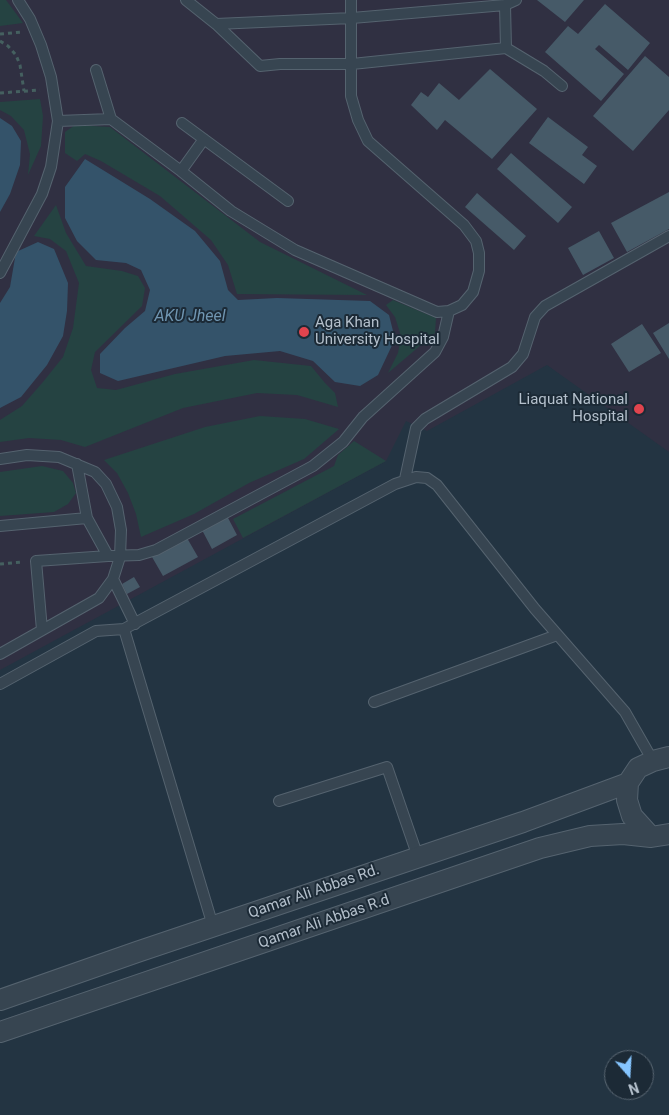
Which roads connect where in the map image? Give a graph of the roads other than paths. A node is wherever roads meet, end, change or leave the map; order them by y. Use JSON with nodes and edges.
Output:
{"nodes":[{"id":1,"x":18,"y":0,"type":"edge"},
{"id":2,"x":186,"y":0,"type":"edge"},
{"id":3,"x":351,"y":0,"type":"edge"},
{"id":4,"x":516,"y":0,"type":"edge"},
{"id":5,"x":505,"y":4,"type":"junction"},
{"id":6,"x":352,"y":18,"type":"junction"},
{"id":7,"x":216,"y":24,"type":"junction"},
{"id":8,"x":506,"y":48,"type":"junction"},
{"id":9,"x":352,"y":64,"type":"junction"},
{"id":10,"x":96,"y":70,"type":"dead end"},
{"id":11,"x":562,"y":86,"type":"dead end"},
{"id":12,"x":110,"y":119,"type":"junction"},
{"id":13,"x":58,"y":121,"type":"junction"},
{"id":14,"x":182,"y":123,"type":"dead end"},
{"id":15,"x":204,"y":139,"type":"junction"},
{"id":16,"x":181,"y":170,"type":"junction"},
{"id":17,"x":288,"y":201,"type":"dead end"},
{"id":18,"x":669,"y":236,"type":"edge"},
{"id":19,"x":0,"y":273,"type":"edge"},
{"id":20,"x":450,"y":312,"type":"junction"},
{"id":21,"x":0,"y":459,"type":"edge"},
{"id":22,"x":77,"y":464,"type":"junction"},
{"id":23,"x":405,"y":479,"type":"junction"},
{"id":24,"x":87,"y":518,"type":"junction"},
{"id":25,"x":0,"y":526,"type":"edge"},
{"id":26,"x":108,"y":556,"type":"junction"},
{"id":27,"x":120,"y":557,"type":"junction"},
{"id":28,"x":113,"y":579,"type":"junction"},
{"id":29,"x":135,"y":624,"type":"junction"},
{"id":30,"x":42,"y":630,"type":"junction"},
{"id":31,"x":124,"y":630,"type":"junction"},
{"id":32,"x":558,"y":634,"type":"junction"},
{"id":33,"x":0,"y":654,"type":"edge"},
{"id":34,"x":0,"y":684,"type":"edge"},
{"id":35,"x":374,"y":702,"type":"dead end"},
{"id":36,"x":661,"y":759,"type":"edge"},
{"id":37,"x":628,"y":783,"type":"junction"},
{"id":38,"x":279,"y":801,"type":"dead end"},
{"id":39,"x":660,"y":836,"type":"edge"},
{"id":40,"x":418,"y":857,"type":"junction"},
{"id":41,"x":212,"y":926,"type":"junction"},
{"id":42,"x":0,"y":1000,"type":"edge"},
{"id":43,"x":0,"y":1032,"type":"edge"}],
"edges":[{"from":1,"to":13,"type":"lane"},
{"from":2,"to":7,"type":"lane"},
{"from":3,"to":6,"type":"lane"},
{"from":4,"to":5,"type":"lane"},
{"from":5,"to":6,"type":"lane"},
{"from":5,"to":8,"type":"lane"},
{"from":6,"to":7,"type":"lane"},
{"from":6,"to":9,"type":"lane"},
{"from":7,"to":9,"type":"lane"},
{"from":8,"to":9,"type":"lane"},
{"from":8,"to":11,"type":"lane"},
{"from":9,"to":20,"type":"lane"},
{"from":10,"to":12,"type":"lane"},
{"from":12,"to":13,"type":"lane"},
{"from":12,"to":16,"type":"lane"},
{"from":13,"to":19,"type":"lane"},
{"from":14,"to":15,"type":"lane"},
{"from":15,"to":16,"type":"lane"},
{"from":15,"to":17,"type":"lane"},
{"from":16,"to":20,"type":"lane"},
{"from":18,"to":23,"type":"lane"},
{"from":20,"to":27,"type":"lane"},
{"from":21,"to":22,"type":"lane"},
{"from":22,"to":24,"type":"lane"},
{"from":22,"to":27,"type":"lane"},
{"from":23,"to":29,"type":"lane"},
{"from":23,"to":32,"type":"lane"},
{"from":24,"to":25,"type":"lane"},
{"from":24,"to":26,"type":"lane"},
{"from":26,"to":27,"type":"lane"},
{"from":26,"to":30,"type":"lane"},
{"from":27,"to":28,"type":"lane"},
{"from":28,"to":29,"type":"lane"},
{"from":28,"to":30,"type":"lane"},
{"from":29,"to":31,"type":"lane"},
{"from":30,"to":33,"type":"lane"},
{"from":31,"to":34,"type":"lane"},
{"from":31,"to":41,"type":"lane"},
{"from":32,"to":35,"type":"lane"},
{"from":32,"to":36,"type":"lane"},
{"from":36,"to":37,"type":"street"},
{"from":37,"to":39,"type":"street"},
{"from":37,"to":40,"type":"street","name":"Qamar Ali Abbas Rd."},
{"from":38,"to":40,"type":"lane"},
{"from":39,"to":43,"type":"street","name":"Qamar Ali Abbas R.d"},
{"from":40,"to":41,"type":"street","name":"Qamar Ali Abbas Rd."},
{"from":41,"to":42,"type":"street","name":"Qamar Ali Abbas Rd."}]}
